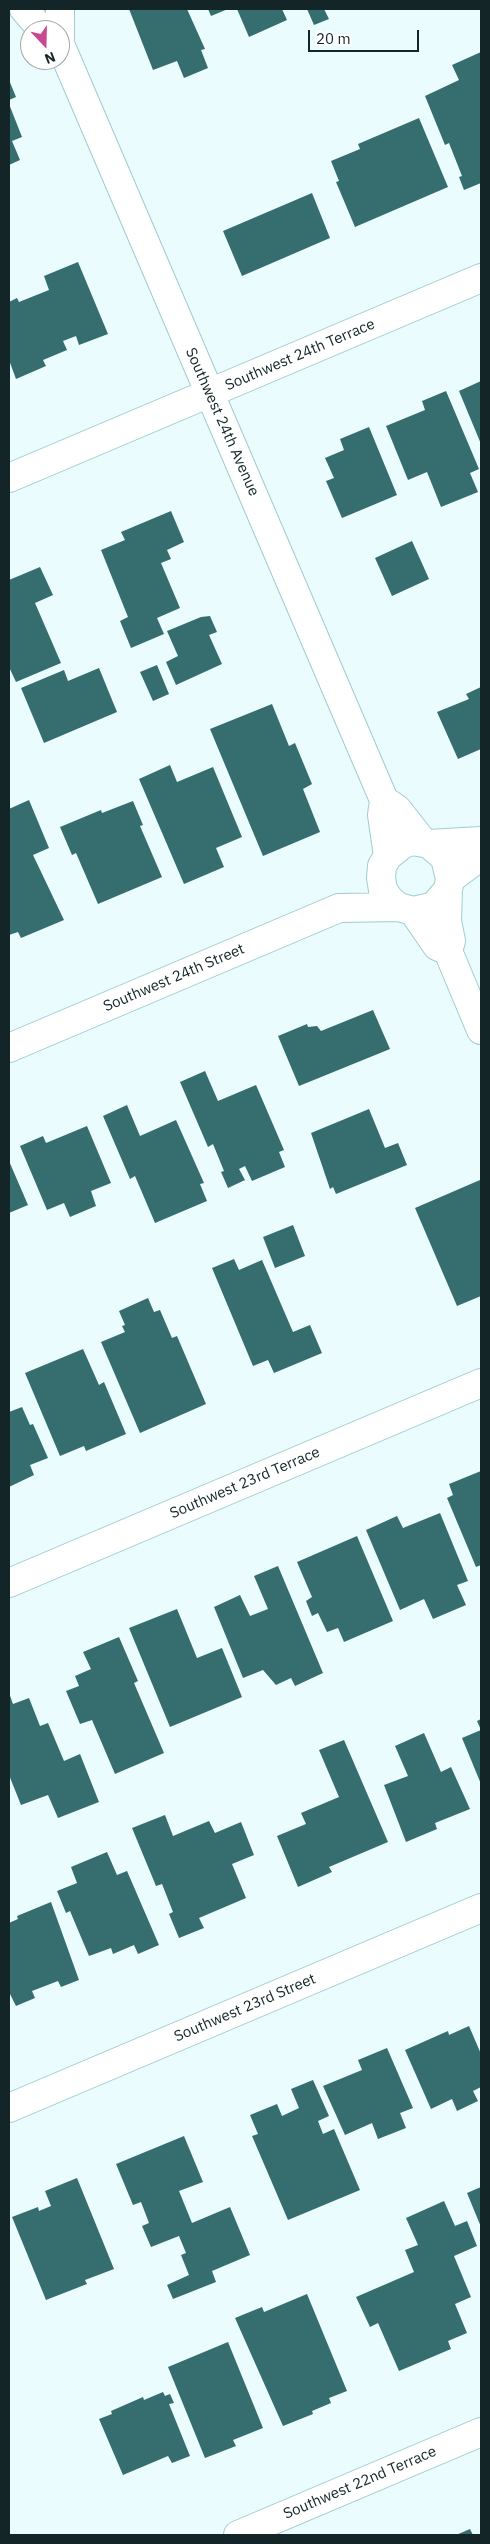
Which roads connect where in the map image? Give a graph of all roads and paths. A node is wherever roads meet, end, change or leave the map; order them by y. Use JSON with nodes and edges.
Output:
{"nodes":[{"id":1,"x":24,"y":9,"type":"edge"},
{"id":2,"x":33,"y":20,"type":"edge"},
{"id":3,"x":70,"y":68,"type":"edge"},
{"id":4,"x":481,"y":278,"type":"edge"},
{"id":5,"x":210,"y":392,"type":"junction"},
{"id":6,"x":9,"y":478,"type":"edge"},
{"id":7,"x":384,"y":800,"type":"junction"},
{"id":8,"x":481,"y":841,"type":"edge"},
{"id":9,"x":426,"y":843,"type":"junction"},
{"id":10,"x":481,"y":856,"type":"edge"},
{"id":11,"x":385,"y":861,"type":"junction"},
{"id":12,"x":449,"y":884,"type":"junction"},
{"id":13,"x":339,"y":908,"type":"junction"},
{"id":14,"x":406,"y":909,"type":"junction"},
{"id":15,"x":448,"y":952,"type":"junction"},
{"id":16,"x":481,"y":1030,"type":"edge"},
{"id":17,"x":9,"y":1048,"type":"edge"},
{"id":18,"x":481,"y":1383,"type":"edge"},
{"id":19,"x":9,"y":1583,"type":"edge"},
{"id":20,"x":481,"y":1908,"type":"edge"},
{"id":21,"x":9,"y":2108,"type":"edge"},
{"id":22,"x":481,"y":2432,"type":"edge"},
{"id":23,"x":238,"y":2535,"type":"edge"}],
"edges":[{"from":1,"to":2,"type":"street"},
{"from":3,"to":5,"type":"street","name":"Southwest 24th Avenue"},
{"from":4,"to":5,"type":"street","name":"Southwest 24th Terrace"},
{"from":5,"to":6,"type":"street","name":"Southwest 24th Terrace"},
{"from":5,"to":7,"type":"street","name":"Southwest 24th Avenue"},
{"from":7,"to":9,"type":"street","name":"Southwest 24th Avenue"},
{"from":7,"to":11,"type":"street","name":"Southwest 24th Avenue"},
{"from":8,"to":9,"type":"street"},
{"from":9,"to":11,"type":"street"},
{"from":9,"to":12,"type":"street"},
{"from":10,"to":12,"type":"street"},
{"from":11,"to":13,"type":"street","name":"Southwest 24th Street"},
{"from":11,"to":14,"type":"street"},
{"from":12,"to":14,"type":"street"},
{"from":12,"to":15,"type":"street"},
{"from":13,"to":14,"type":"street","name":"Southwest 24th Street"},
{"from":13,"to":17,"type":"street","name":"Southwest 24th Street"},
{"from":14,"to":15,"type":"street"},
{"from":15,"to":16,"type":"street"},
{"from":18,"to":19,"type":"street","name":"Southwest 23rd Terrace"},
{"from":20,"to":21,"type":"street","name":"Southwest 23rd Street"},
{"from":22,"to":23,"type":"street","name":"Southwest 22nd Terrace"}]}
